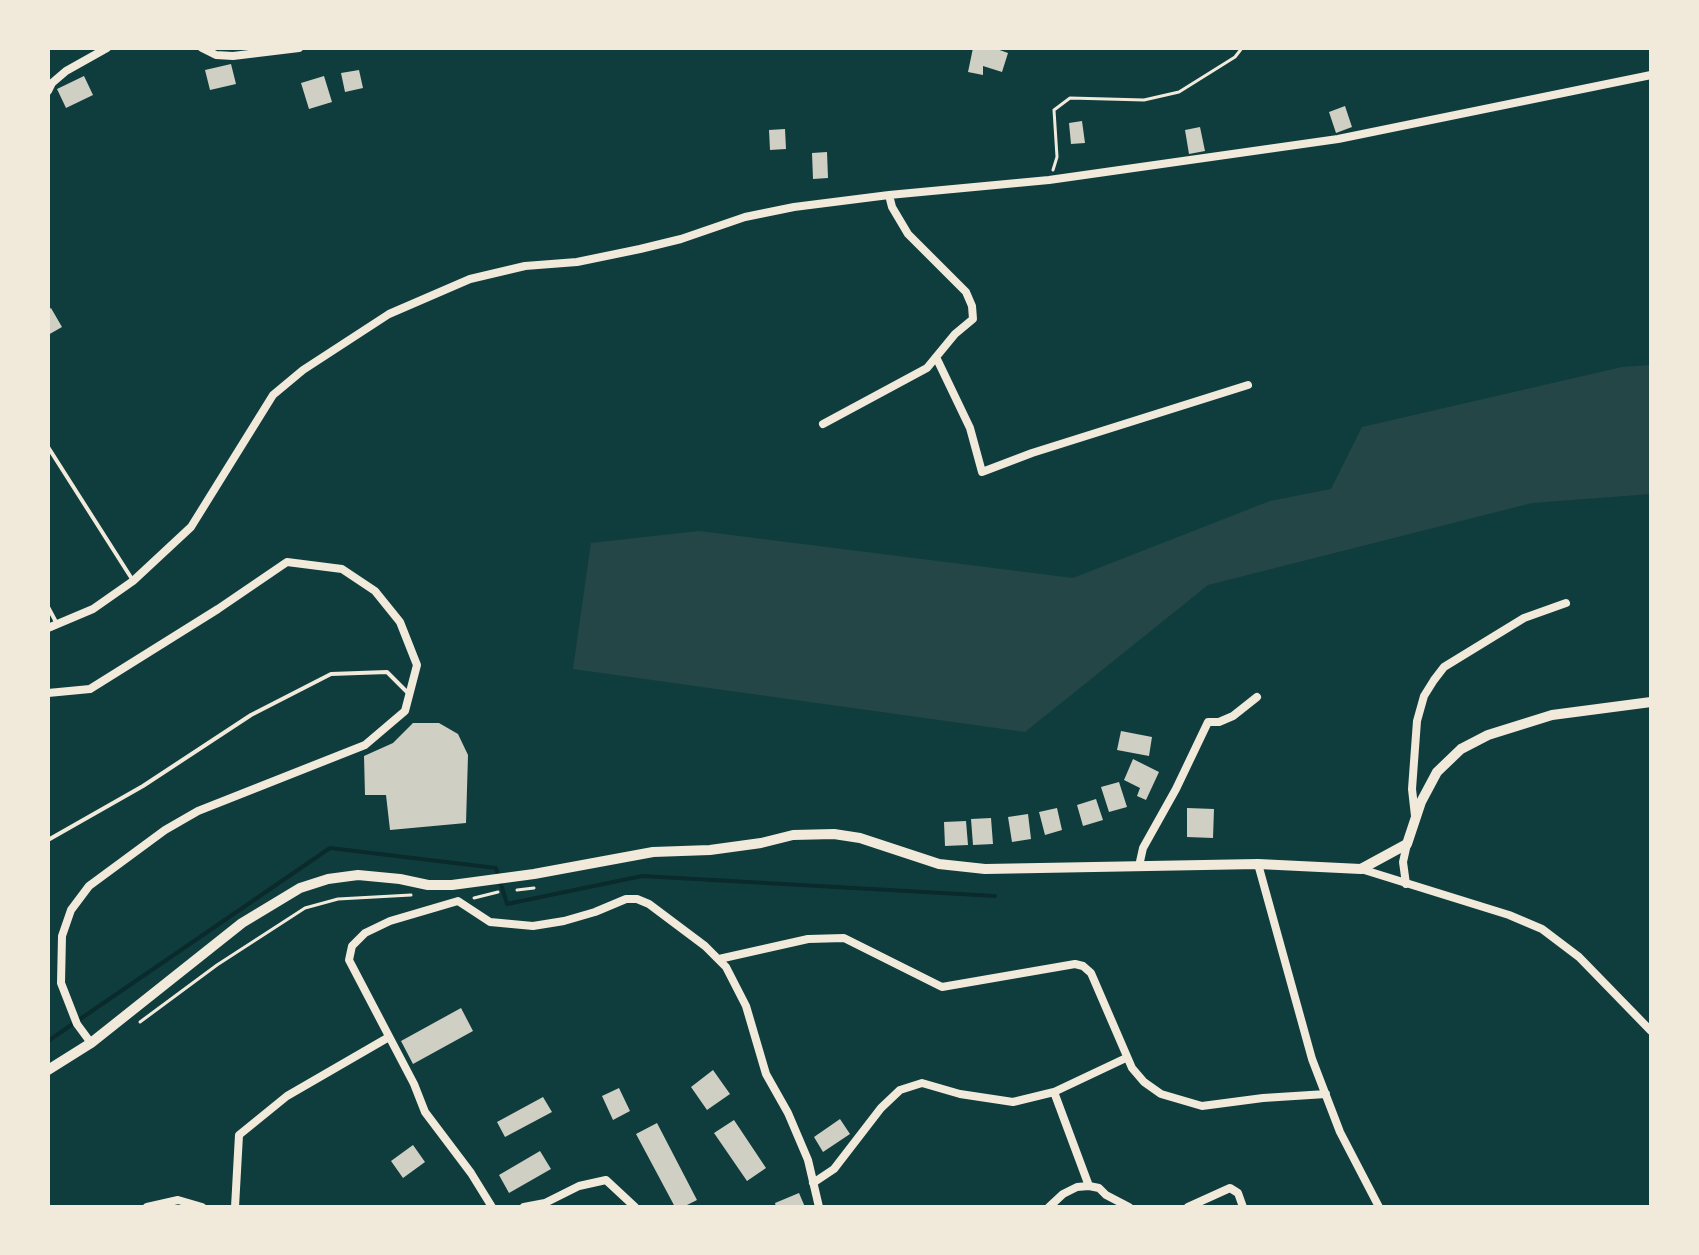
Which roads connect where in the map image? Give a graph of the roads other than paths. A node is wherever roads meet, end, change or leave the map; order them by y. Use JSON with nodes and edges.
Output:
{"nodes":[{"id":1,"x":107,"y":48,"type":"edge"},
{"id":2,"x":202,"y":48,"type":"edge"},
{"id":3,"x":299,"y":48,"type":"edge"},
{"id":4,"x":1651,"y":75,"type":"edge"},
{"id":5,"x":48,"y":91,"type":"edge"},
{"id":6,"x":889,"y":195,"type":"junction"},
{"id":7,"x":936,"y":357,"type":"junction"},
{"id":8,"x":1248,"y":385,"type":"dead end"},
{"id":9,"x":823,"y":424,"type":"dead end"},
{"id":10,"x":48,"y":447,"type":"edge"},
{"id":11,"x":133,"y":581,"type":"junction"},
{"id":12,"x":1566,"y":603,"type":"dead end"},
{"id":13,"x":48,"y":607,"type":"edge"},
{"id":14,"x":53,"y":626,"type":"edge"},
{"id":15,"x":48,"y":693,"type":"edge"},
{"id":16,"x":410,"y":695,"type":"junction"},
{"id":17,"x":1257,"y":697,"type":"dead end"},
{"id":18,"x":1651,"y":702,"type":"edge"},
{"id":19,"x":1415,"y":819,"type":"junction"},
{"id":20,"x":48,"y":840,"type":"edge"},
{"id":21,"x":1407,"y":844,"type":"junction"},
{"id":22,"x":1258,"y":864,"type":"junction"},
{"id":23,"x":1139,"y":866,"type":"junction"},
{"id":24,"x":1361,"y":869,"type":"junction"},
{"id":25,"x":1406,"y":884,"type":"junction"},
{"id":26,"x":719,"y":959,"type":"junction"},
{"id":27,"x":1651,"y":1031,"type":"edge"},
{"id":28,"x":389,"y":1037,"type":"junction"},
{"id":29,"x":91,"y":1043,"type":"junction"},
{"id":30,"x":1126,"y":1058,"type":"junction"},
{"id":31,"x":48,"y":1070,"type":"edge"},
{"id":32,"x":1054,"y":1092,"type":"junction"},
{"id":33,"x":1326,"y":1094,"type":"junction"},
{"id":34,"x":813,"y":1183,"type":"junction"},
{"id":35,"x":1089,"y":1186,"type":"junction"},
{"id":36,"x":147,"y":1207,"type":"edge"},
{"id":37,"x":202,"y":1207,"type":"edge"},
{"id":38,"x":235,"y":1207,"type":"edge"},
{"id":39,"x":492,"y":1207,"type":"edge"},
{"id":40,"x":524,"y":1207,"type":"edge"},
{"id":41,"x":635,"y":1207,"type":"edge"},
{"id":42,"x":819,"y":1207,"type":"edge"},
{"id":43,"x":1049,"y":1207,"type":"edge"},
{"id":44,"x":1129,"y":1207,"type":"edge"},
{"id":45,"x":1188,"y":1207,"type":"edge"},
{"id":46,"x":1243,"y":1207,"type":"edge"},
{"id":47,"x":1379,"y":1207,"type":"edge"}],
"edges":[{"from":1,"to":5,"type":"street"},
{"from":2,"to":3,"type":"street"},
{"from":4,"to":6,"type":"street"},
{"from":6,"to":7,"type":"street"},
{"from":6,"to":11,"type":"street"},
{"from":7,"to":8,"type":"street"},
{"from":7,"to":9,"type":"street"},
{"from":10,"to":11,"type":"lane"},
{"from":11,"to":14,"type":"street"},
{"from":12,"to":19,"type":"street"},
{"from":13,"to":14,"type":"lane"},
{"from":15,"to":16,"type":"street"},
{"from":16,"to":20,"type":"lane"},
{"from":16,"to":29,"type":"street"},
{"from":17,"to":23,"type":"street"},
{"from":18,"to":19,"type":"street"},
{"from":19,"to":21,"type":"street"},
{"from":21,"to":24,"type":"street"},
{"from":21,"to":25,"type":"street"},
{"from":22,"to":23,"type":"street"},
{"from":22,"to":24,"type":"street"},
{"from":22,"to":33,"type":"street"},
{"from":23,"to":29,"type":"street"},
{"from":24,"to":25,"type":"street"},
{"from":25,"to":27,"type":"street"},
{"from":26,"to":28,"type":"street"},
{"from":26,"to":30,"type":"street"},
{"from":26,"to":34,"type":"street"},
{"from":28,"to":38,"type":"street"},
{"from":28,"to":39,"type":"street"},
{"from":29,"to":31,"type":"street"},
{"from":30,"to":32,"type":"street"},
{"from":30,"to":33,"type":"street"},
{"from":32,"to":34,"type":"street"},
{"from":32,"to":35,"type":"street"},
{"from":33,"to":47,"type":"street"},
{"from":34,"to":42,"type":"street"},
{"from":35,"to":43,"type":"street"},
{"from":35,"to":44,"type":"street"},
{"from":36,"to":37,"type":"street"},
{"from":40,"to":41,"type":"street"},
{"from":45,"to":46,"type":"street"}]}
